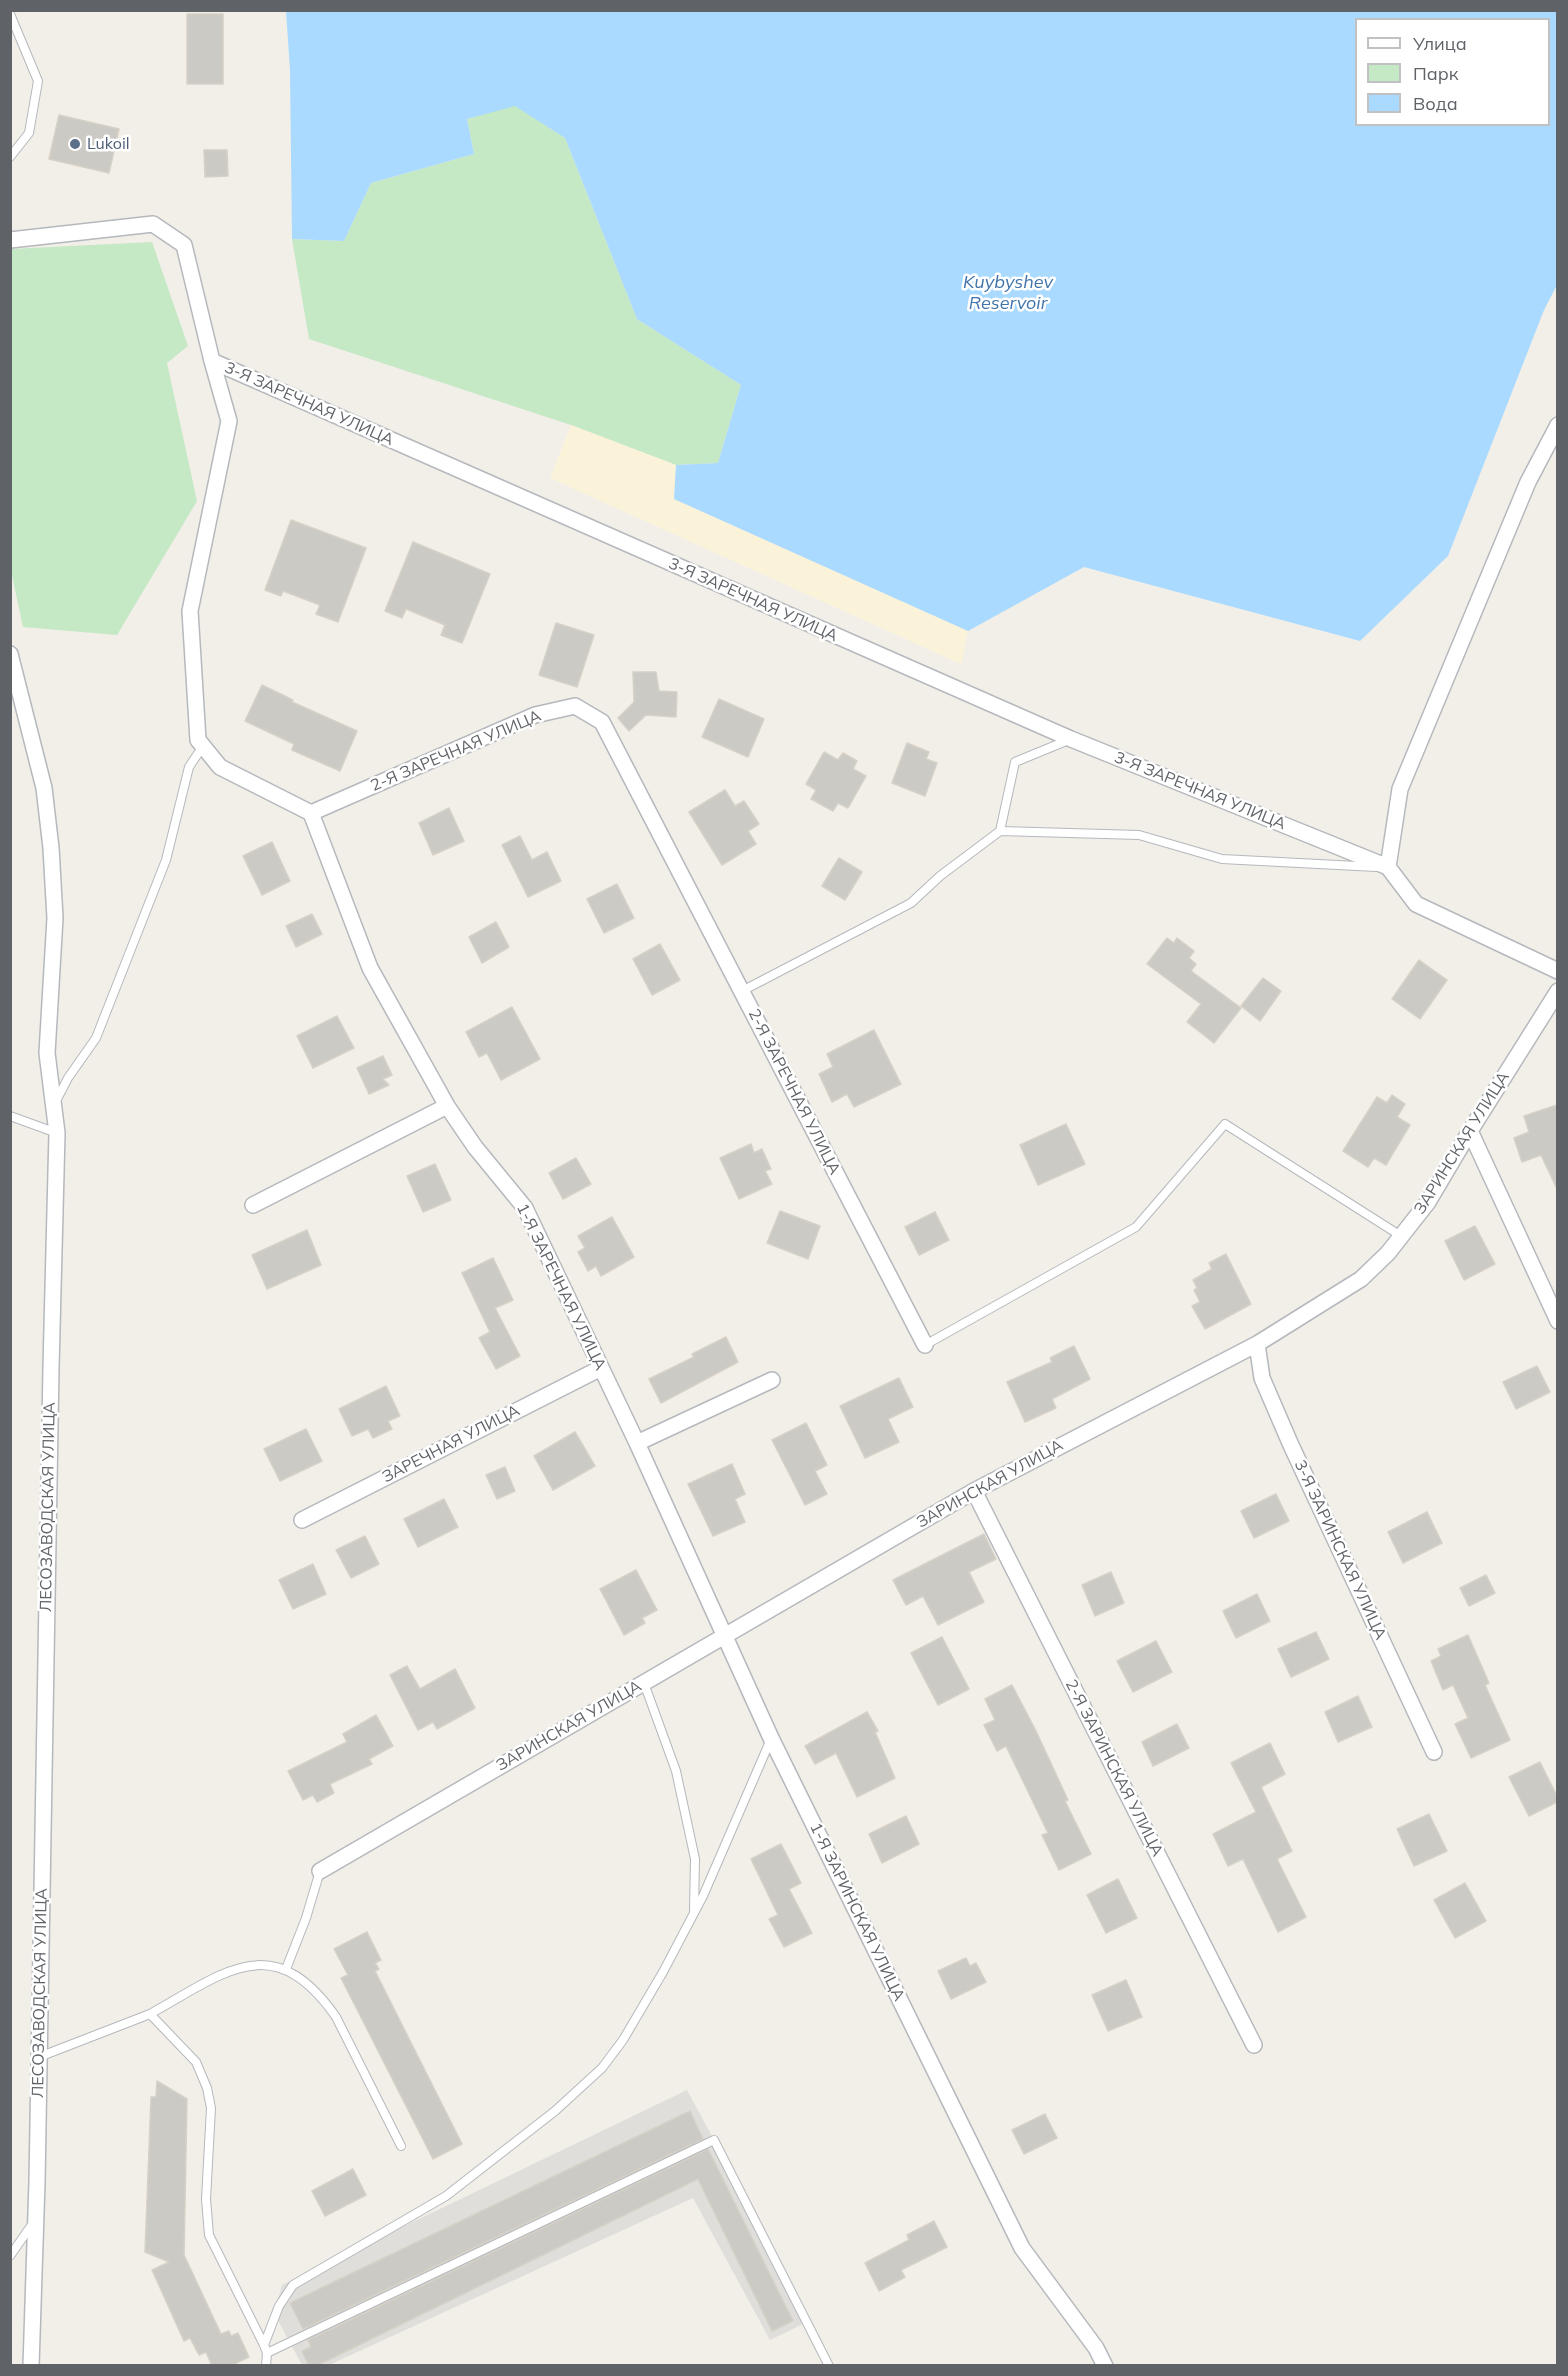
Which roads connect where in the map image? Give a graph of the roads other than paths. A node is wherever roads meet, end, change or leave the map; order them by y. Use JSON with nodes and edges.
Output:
{"nodes":[{"id":1,"x":10,"y":14,"type":"edge"},
{"id":2,"x":10,"y":157,"type":"edge"},
{"id":3,"x":10,"y":240,"type":"edge"},
{"id":4,"x":212,"y":361,"type":"junction"},
{"id":5,"x":1557,"y":425,"type":"edge"},
{"id":6,"x":10,"y":654,"type":"edge"},
{"id":7,"x":1071,"y":739,"type":"junction"},
{"id":8,"x":203,"y":746,"type":"junction"},
{"id":9,"x":311,"y":813,"type":"junction"},
{"id":10,"x":1000,"y":831,"type":"junction"},
{"id":11,"x":1388,"y":867,"type":"junction"},
{"id":12,"x":1557,"y":971,"type":"edge"},
{"id":13,"x":742,"y":991,"type":"junction"},
{"id":14,"x":1557,"y":991,"type":"edge"},
{"id":15,"x":54,"y":1106,"type":"junction"},
{"id":16,"x":447,"y":1106,"type":"junction"},
{"id":17,"x":10,"y":1116,"type":"edge"},
{"id":18,"x":1470,"y":1131,"type":"junction"},
{"id":19,"x":57,"y":1133,"type":"junction"},
{"id":20,"x":253,"y":1205,"type":"dead end"},
{"id":21,"x":1401,"y":1236,"type":"junction"},
{"id":22,"x":1557,"y":1321,"type":"edge"},
{"id":23,"x":1257,"y":1344,"type":"junction"},
{"id":24,"x":925,"y":1345,"type":"joint"},
{"id":25,"x":601,"y":1368,"type":"junction"},
{"id":26,"x":772,"y":1380,"type":"dead end"},
{"id":27,"x":637,"y":1443,"type":"junction"},
{"id":28,"x":974,"y":1491,"type":"junction"},
{"id":29,"x":302,"y":1520,"type":"dead end"},
{"id":30,"x":724,"y":1636,"type":"junction"},
{"id":31,"x":644,"y":1683,"type":"junction"},
{"id":32,"x":771,"y":1738,"type":"junction"},
{"id":33,"x":1434,"y":1752,"type":"dead end"},
{"id":34,"x":320,"y":1870,"type":"joint"},
{"id":35,"x":694,"y":1913,"type":"junction"},
{"id":36,"x":285,"y":1969,"type":"junction"},
{"id":37,"x":150,"y":2014,"type":"junction"},
{"id":38,"x":1254,"y":2044,"type":"dead end"},
{"id":39,"x":39,"y":2057,"type":"junction"},
{"id":40,"x":401,"y":2146,"type":"dead end"},
{"id":41,"x":36,"y":2218,"type":"junction"},
{"id":42,"x":10,"y":2256,"type":"edge"},
{"id":43,"x":266,"y":2349,"type":"junction"},
{"id":44,"x":31,"y":2366,"type":"edge"},
{"id":45,"x":266,"y":2366,"type":"edge"},
{"id":46,"x":829,"y":2366,"type":"edge"},
{"id":47,"x":1105,"y":2366,"type":"edge"}],
"edges":[{"from":1,"to":2,"type":"lane"},
{"from":3,"to":4,"type":"street","name":"3-Я ЗАРЕЧНАЯ УЛИЦА"},
{"from":4,"to":7,"type":"street","name":"3-Я ЗАРЕЧНАЯ УЛИЦА"},
{"from":4,"to":8,"type":"street"},
{"from":5,"to":11,"type":"street"},
{"from":6,"to":15,"type":"street","name":"ЛЕСОЗАВОДСКАЯ УЛИЦА"},
{"from":7,"to":10,"type":"lane"},
{"from":7,"to":11,"type":"street","name":"3-Я ЗАРЕЧНАЯ УЛИЦА"},
{"from":8,"to":9,"type":"street"},
{"from":8,"to":15,"type":"lane"},
{"from":9,"to":13,"type":"street","name":"2-Я ЗАРЕЧНАЯ УЛИЦА"},
{"from":9,"to":16,"type":"street","name":"1-Я ЗАРЕЧНАЯ УЛИЦА"},
{"from":10,"to":11,"type":"lane"},
{"from":10,"to":13,"type":"lane"},
{"from":11,"to":12,"type":"street"},
{"from":13,"to":24,"type":"street","name":"2-Я ЗАРЕЧНАЯ УЛИЦА"},
{"from":14,"to":18,"type":"street","name":"ЗАРИНСКАЯ УЛИЦА"},
{"from":15,"to":19,"type":"street","name":"ЛЕСОЗАВОДСКАЯ УЛИЦА"},
{"from":16,"to":20,"type":"street"},
{"from":16,"to":25,"type":"street","name":"1-Я ЗАРЕЧНАЯ УЛИЦА"},
{"from":17,"to":19,"type":"lane"},
{"from":18,"to":21,"type":"street","name":"ЗАРИНСКАЯ УЛИЦА"},
{"from":18,"to":22,"type":"street"},
{"from":19,"to":39,"type":"street","name":"ЛЕСОЗАВОДСКАЯ УЛИЦА"},
{"from":21,"to":23,"type":"street","name":"ЗАРИНСКАЯ УЛИЦА"},
{"from":21,"to":24,"type":"lane"},
{"from":23,"to":28,"type":"street","name":"ЗАРИНСКАЯ УЛИЦА"},
{"from":23,"to":33,"type":"street","name":"3-Я ЗАРИНСКАЯ УЛИЦА"},
{"from":25,"to":27,"type":"street","name":"1-Я ЗАРЕЧНАЯ УЛИЦА"},
{"from":25,"to":29,"type":"street","name":"ЗАРЕЧНАЯ УЛИЦА"},
{"from":26,"to":27,"type":"street"},
{"from":27,"to":30,"type":"street","name":"1-Я ЗАРИНСКАЯ УЛИЦА"},
{"from":28,"to":30,"type":"street","name":"ЗАРИНСКАЯ УЛИЦА"},
{"from":28,"to":38,"type":"street","name":"2-Я ЗАРИНСКАЯ УЛИЦА"},
{"from":30,"to":31,"type":"street","name":"ЗАРИНСКАЯ УЛИЦА"},
{"from":30,"to":32,"type":"street","name":"1-Я ЗАРИНСКАЯ УЛИЦА"},
{"from":31,"to":34,"type":"street","name":"ЗАРИНСКАЯ УЛИЦА"},
{"from":31,"to":35,"type":"lane"},
{"from":32,"to":35,"type":"lane"},
{"from":32,"to":47,"type":"street","name":"1-Я ЗАРИНСКАЯ УЛИЦА"},
{"from":34,"to":36,"type":"lane"},
{"from":35,"to":43,"type":"lane"},
{"from":36,"to":37,"type":"lane"},
{"from":36,"to":40,"type":"lane"},
{"from":37,"to":39,"type":"lane"},
{"from":37,"to":43,"type":"lane"},
{"from":39,"to":41,"type":"street","name":"ЛЕСОЗАВОДСКАЯ УЛИЦА"},
{"from":41,"to":42,"type":"lane"},
{"from":41,"to":44,"type":"street","name":"ЛЕСОЗАВОДСКАЯ УЛИЦА"},
{"from":43,"to":45,"type":"lane"},
{"from":43,"to":46,"type":"lane"}]}
